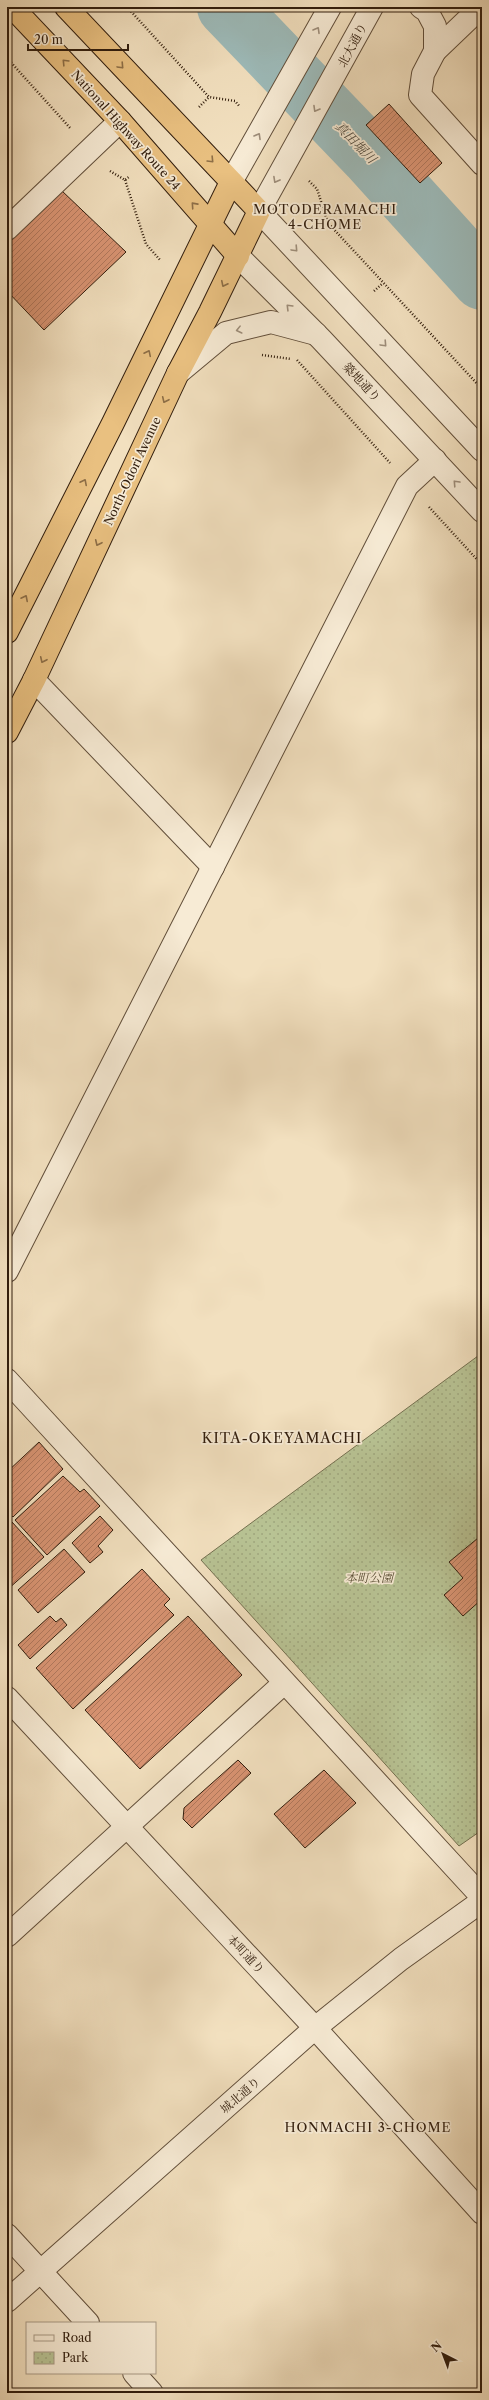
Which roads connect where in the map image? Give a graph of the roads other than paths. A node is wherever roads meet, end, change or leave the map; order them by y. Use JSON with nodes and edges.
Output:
{"nodes":[{"id":1,"x":12,"y":7,"type":"edge"},
{"id":2,"x":66,"y":7,"type":"edge"},
{"id":3,"x":330,"y":7,"type":"edge"},
{"id":4,"x":372,"y":7,"type":"edge"},
{"id":5,"x":421,"y":7,"type":"edge"},
{"id":6,"x":481,"y":7,"type":"edge"},
{"id":7,"x":435,"y":51,"type":"junction"},
{"id":8,"x":120,"y":121,"type":"junction"},
{"id":9,"x":482,"y":164,"type":"edge"},
{"id":10,"x":231,"y":182,"type":"junction"},
{"id":11,"x":259,"y":211,"type":"junction"},
{"id":12,"x":211,"y":224,"type":"junction"},
{"id":13,"x":7,"y":229,"type":"edge"},
{"id":14,"x":238,"y":256,"type":"junction"},
{"id":15,"x":317,"y":335,"type":"junction"},
{"id":16,"x":178,"y":374,"type":"junction"},
{"id":17,"x":482,"y":450,"type":"edge"},
{"id":18,"x":435,"y":460,"type":"junction"},
{"id":19,"x":482,"y":511,"type":"edge"},
{"id":20,"x":7,"y":632,"type":"edge"},
{"id":21,"x":34,"y":680,"type":"junction"},
{"id":22,"x":7,"y":732,"type":"edge"},
{"id":23,"x":213,"y":867,"type":"junction"},
{"id":24,"x":7,"y":1271,"type":"edge"},
{"id":25,"x":7,"y":1380,"type":"edge"},
{"id":26,"x":284,"y":1683,"type":"junction"},
{"id":27,"x":7,"y":1698,"type":"edge"},
{"id":28,"x":127,"y":1827,"type":"junction"},
{"id":29,"x":482,"y":1897,"type":"edge"},
{"id":30,"x":482,"y":1901,"type":"edge"},
{"id":31,"x":7,"y":1936,"type":"edge"},
{"id":32,"x":315,"y":2028,"type":"junction"},
{"id":33,"x":482,"y":2213,"type":"edge"},
{"id":34,"x":7,"y":2235,"type":"edge"},
{"id":35,"x":40,"y":2271,"type":"junction"},
{"id":36,"x":7,"y":2301,"type":"edge"},
{"id":37,"x":87,"y":2322,"type":"edge"},
{"id":38,"x":135,"y":2374,"type":"edge"},
{"id":39,"x":152,"y":2393,"type":"edge"}],
"edges":[{"from":8,"to":1,"type":"highway","name":"National Highway Route 24","one_way":true},
{"from":2,"to":10,"type":"highway","one_way":true},
{"from":10,"to":3,"type":"street","one_way":true},
{"from":4,"to":11,"type":"street","name":"北大通り","one_way":true},
{"from":5,"to":7,"type":"street"},
{"from":6,"to":7,"type":"street"},
{"from":7,"to":9,"type":"street"},
{"from":12,"to":8,"type":"highway","name":"National Highway Route 24","one_way":true},
{"from":8,"to":13,"type":"street"},
{"from":10,"to":11,"type":"highway"},
{"from":10,"to":12,"type":"highway"},
{"from":11,"to":14,"type":"highway","name":"North-Odori Avenue"},
{"from":11,"to":17,"type":"street","one_way":true},
{"from":12,"to":14,"type":"highway","name":"National Highway Route 24"},
{"from":20,"to":12,"type":"highway","one_way":true},
{"from":15,"to":14,"type":"street","name":"築地通り","one_way":true},
{"from":14,"to":16,"type":"highway","name":"North-Odori Avenue","one_way":true},
{"from":15,"to":16,"type":"street","one_way":true},
{"from":15,"to":18,"type":"street","name":"築地通り"},
{"from":16,"to":21,"type":"highway","name":"North-Odori Avenue","one_way":true},
{"from":19,"to":18,"type":"street","name":"築地通り","one_way":true},
{"from":18,"to":23,"type":"street"},
{"from":21,"to":22,"type":"highway","name":"North-Odori Avenue"},
{"from":21,"to":23,"type":"street"},
{"from":23,"to":24,"type":"street"},
{"from":25,"to":26,"type":"street"},
{"from":26,"to":28,"type":"street"},
{"from":26,"to":29,"type":"street"},
{"from":27,"to":28,"type":"street","name":"本町通り"},
{"from":28,"to":31,"type":"street"},
{"from":28,"to":32,"type":"street","name":"本町通り"},
{"from":30,"to":32,"type":"street","name":"城北通り"},
{"from":32,"to":33,"type":"street","name":"本町通り"},
{"from":32,"to":35,"type":"street","name":"城北通り"},
{"from":34,"to":35,"type":"street"},
{"from":35,"to":36,"type":"street","name":"城北通り"},
{"from":35,"to":37,"type":"street"},
{"from":38,"to":39,"type":"street"}]}
